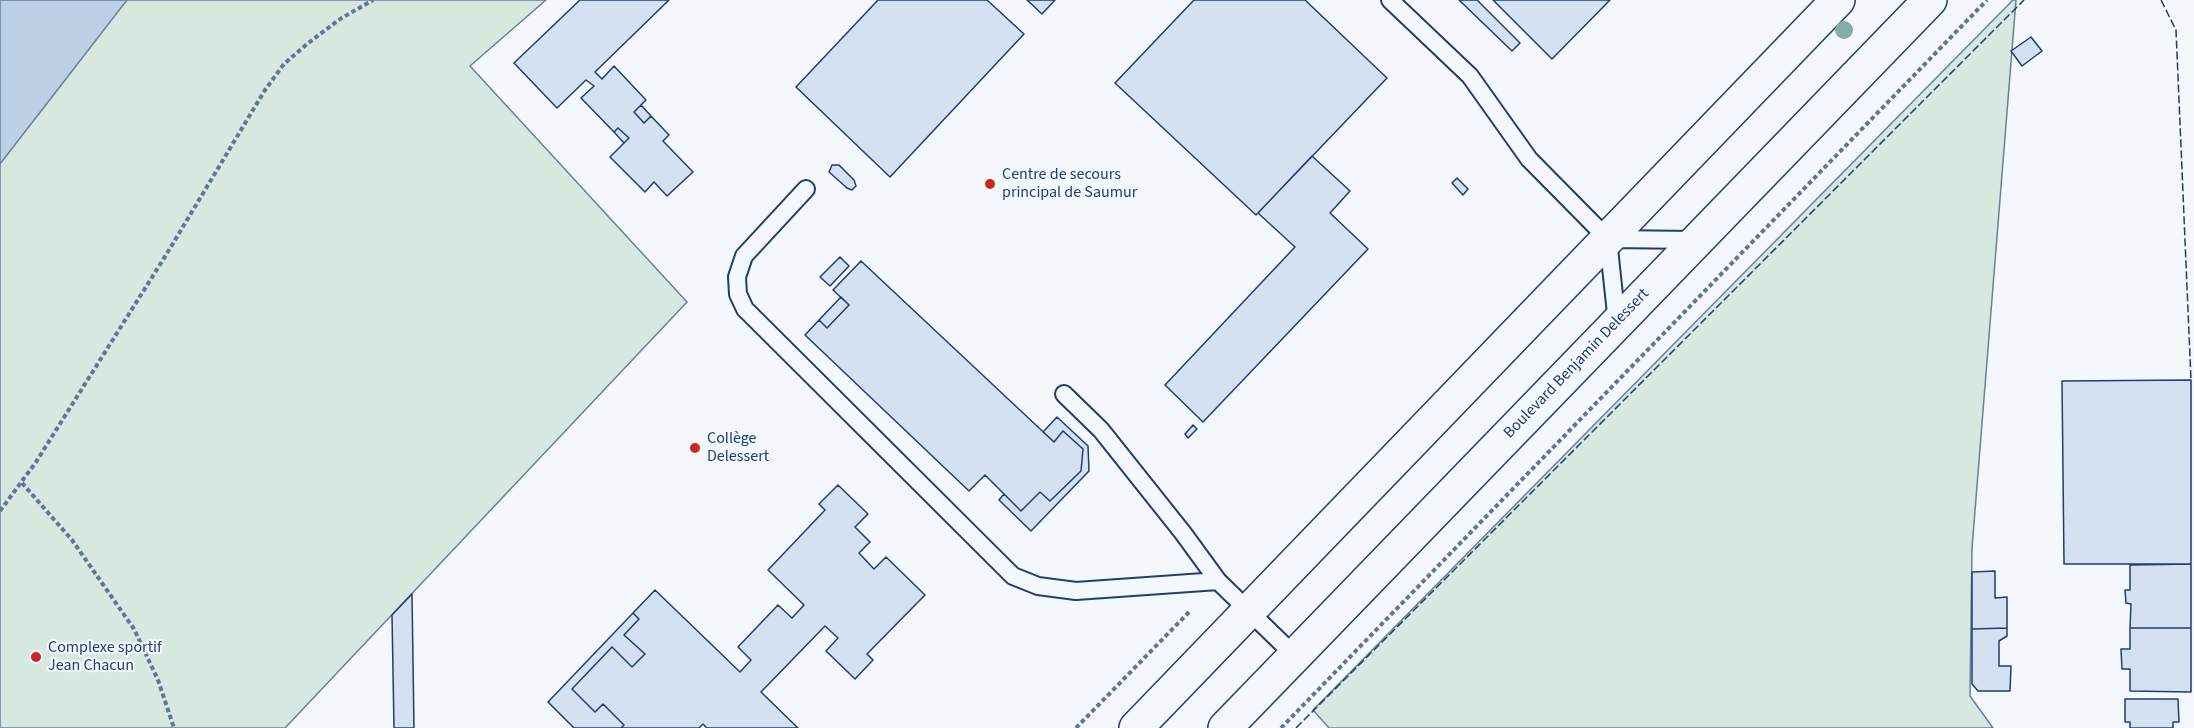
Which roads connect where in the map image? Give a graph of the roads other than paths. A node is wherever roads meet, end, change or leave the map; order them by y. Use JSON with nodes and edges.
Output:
{"nodes":[{"id":1,"x":1390,"y":0,"type":"edge"},
{"id":2,"x":1838,"y":0,"type":"edge"},
{"id":3,"x":1930,"y":0,"type":"edge"},
{"id":4,"x":806,"y":189,"type":"dead end"},
{"id":5,"x":1608,"y":239,"type":"junction"},
{"id":6,"x":1696,"y":240,"type":"junction"},
{"id":7,"x":1617,"y":323,"type":"junction"},
{"id":8,"x":1064,"y":394,"type":"dead end"},
{"id":9,"x":1218,"y":581,"type":"junction"},
{"id":10,"x":1249,"y":611,"type":"junction"},
{"id":11,"x":1295,"y":656,"type":"junction"},
{"id":12,"x":1136,"y":728,"type":"edge"},
{"id":13,"x":1225,"y":728,"type":"edge"}],
"edges":[{"from":1,"to":5,"type":"lane"},
{"from":2,"to":5,"type":"main road"},
{"from":3,"to":6,"type":"main road","name":"Boulevard Benjamin Delessert"},
{"from":4,"to":9,"type":"lane"},
{"from":5,"to":6,"type":"lane"},
{"from":5,"to":7,"type":"lane"},
{"from":5,"to":10,"type":"main road"},
{"from":6,"to":7,"type":"main road","name":"Boulevard Benjamin Delessert"},
{"from":7,"to":11,"type":"main road","name":"Boulevard Benjamin Delessert"},
{"from":8,"to":9,"type":"lane"},
{"from":9,"to":10,"type":"lane"},
{"from":10,"to":11,"type":"lane"},
{"from":10,"to":12,"type":"main road"},
{"from":11,"to":13,"type":"main road","name":"Boulevard Benjamin Delessert"}]}
